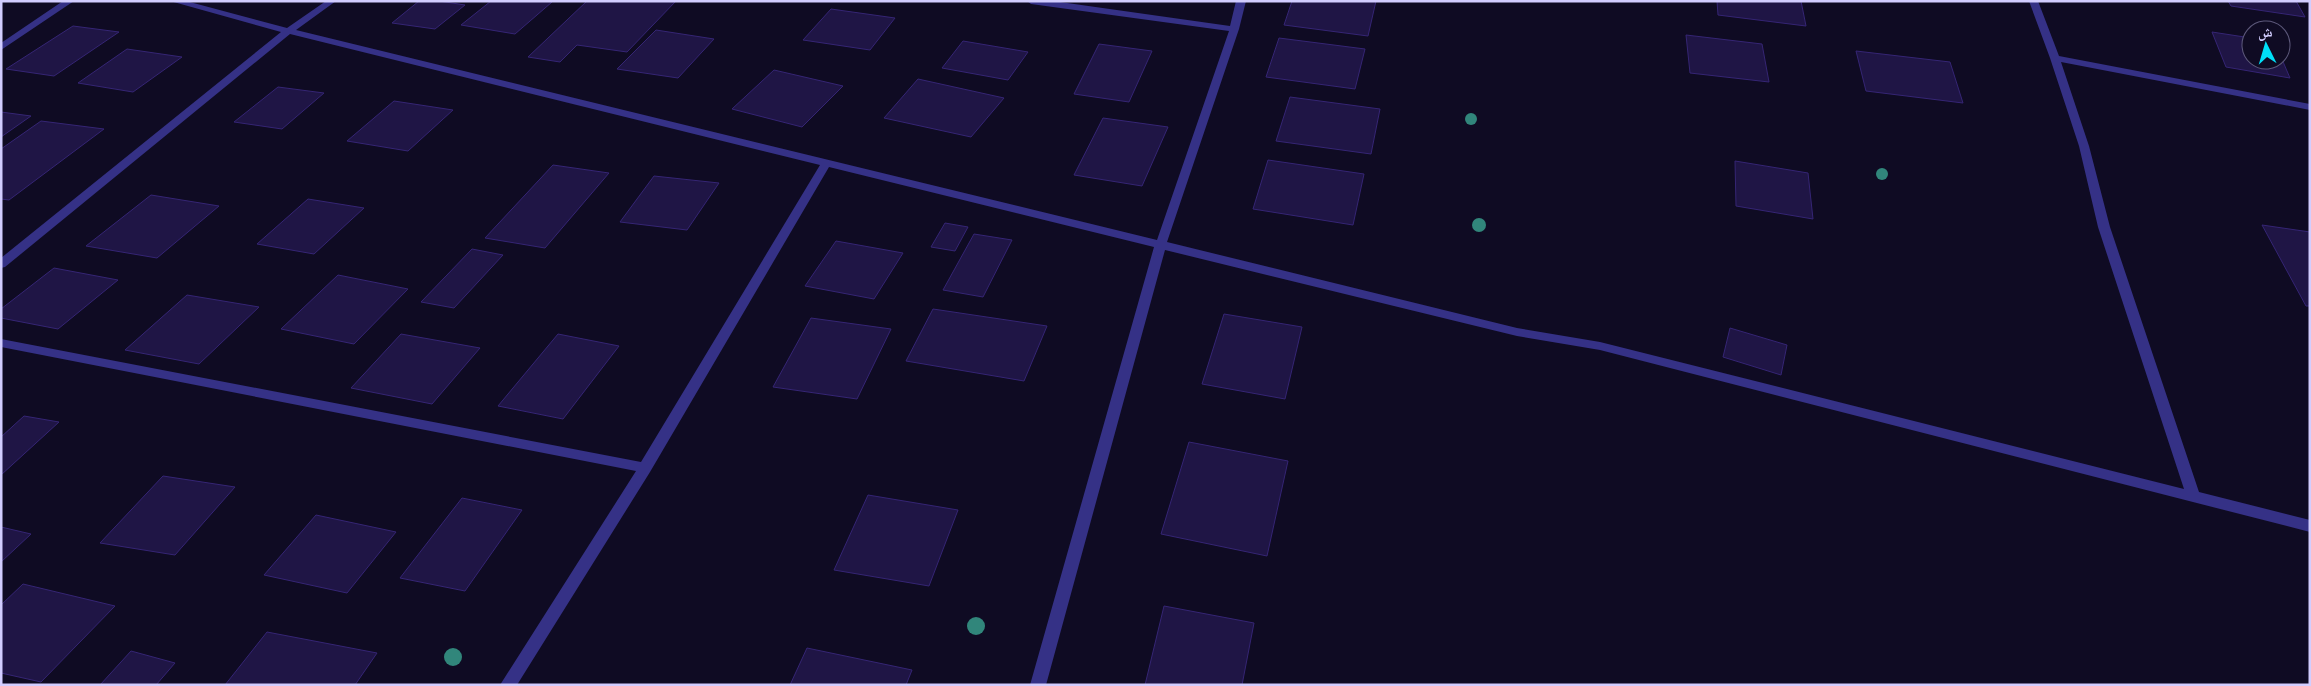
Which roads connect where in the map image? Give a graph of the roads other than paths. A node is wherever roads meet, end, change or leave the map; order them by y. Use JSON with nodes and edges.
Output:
{"nodes":[{"id":1,"x":70,"y":1,"type":"edge"},
{"id":2,"x":174,"y":1,"type":"edge"},
{"id":3,"x":332,"y":1,"type":"edge"},
{"id":4,"x":1031,"y":1,"type":"edge"},
{"id":5,"x":1242,"y":1,"type":"edge"},
{"id":6,"x":2033,"y":1,"type":"edge"},
{"id":7,"x":1234,"y":29,"type":"junction"},
{"id":8,"x":288,"y":31,"type":"junction"},
{"id":9,"x":1,"y":47,"type":"edge"},
{"id":10,"x":2055,"y":58,"type":"junction"},
{"id":11,"x":2310,"y":107,"type":"edge"},
{"id":12,"x":826,"y":163,"type":"junction"},
{"id":13,"x":1160,"y":244,"type":"junction"},
{"id":14,"x":1,"y":264,"type":"edge"},
{"id":15,"x":1,"y":343,"type":"edge"},
{"id":16,"x":645,"y":468,"type":"junction"},
{"id":17,"x":2194,"y":497,"type":"junction"},
{"id":18,"x":2310,"y":526,"type":"edge"},
{"id":19,"x":508,"y":685,"type":"edge"},
{"id":20,"x":1038,"y":685,"type":"edge"}],
"edges":[{"from":1,"to":9,"type":"street"},
{"from":2,"to":8,"type":"street"},
{"from":3,"to":8,"type":"street"},
{"from":4,"to":7,"type":"street"},
{"from":5,"to":7,"type":"street"},
{"from":6,"to":10,"type":"street"},
{"from":7,"to":13,"type":"street"},
{"from":8,"to":12,"type":"street"},
{"from":8,"to":14,"type":"street"},
{"from":10,"to":11,"type":"street"},
{"from":10,"to":17,"type":"street"},
{"from":12,"to":13,"type":"street"},
{"from":12,"to":16,"type":"street"},
{"from":13,"to":17,"type":"street"},
{"from":13,"to":20,"type":"street"},
{"from":15,"to":16,"type":"street"},
{"from":16,"to":19,"type":"street"},
{"from":17,"to":18,"type":"street"}]}
